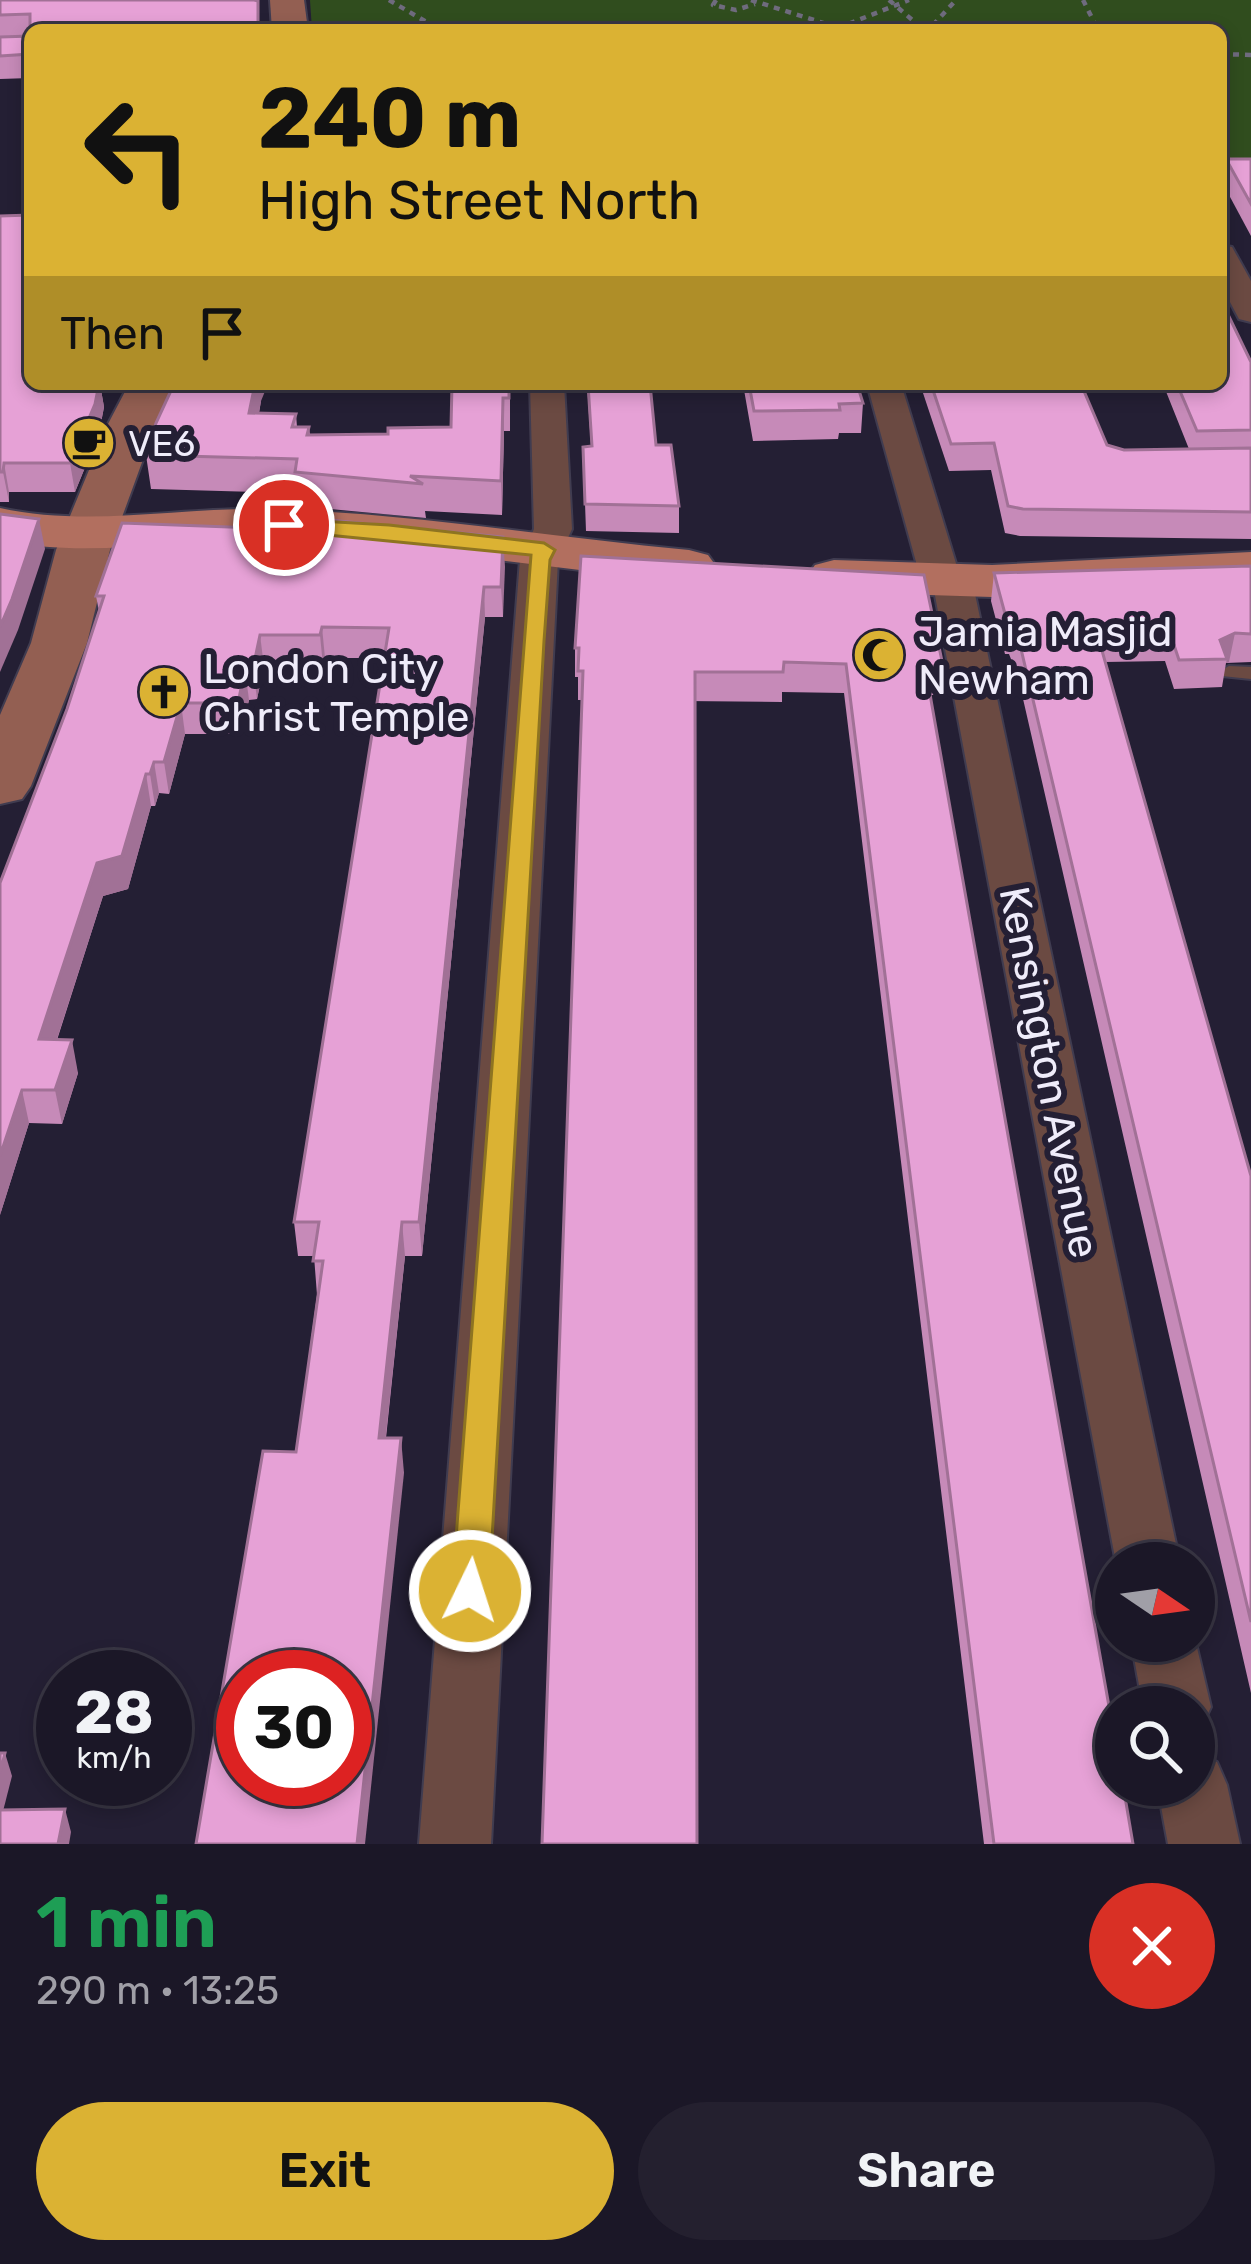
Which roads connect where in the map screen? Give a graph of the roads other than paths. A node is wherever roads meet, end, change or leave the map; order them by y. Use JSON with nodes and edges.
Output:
{"nodes":[{"id":1,"x":1227,"y":266,"type":"edge"},
{"id":2,"x":1251,"y":312,"type":"edge"},
{"id":3,"x":149,"y":390,"type":"edge"},
{"id":4,"x":547,"y":390,"type":"edge"},
{"id":5,"x":886,"y":390,"type":"edge"},
{"id":6,"x":96,"y":521,"type":"junction"},
{"id":7,"x":0,"y":522,"type":"edge"},
{"id":8,"x":544,"y":550,"type":"junction"},
{"id":9,"x":1251,"y":568,"type":"edge"},
{"id":10,"x":946,"y":580,"type":"junction"},
{"id":11,"x":0,"y":786,"type":"edge"},
{"id":12,"x":1144,"y":1542,"type":"edge"},
{"id":13,"x":1196,"y":1806,"type":"edge"},
{"id":14,"x":455,"y":1844,"type":"edge"},
{"id":15,"x":1204,"y":1844,"type":"edge"}],
"edges":[{"from":1,"to":2,"type":"street"},
{"from":3,"to":6,"type":"main road"},
{"from":4,"to":8,"type":"street"},
{"from":5,"to":10,"type":"street","name":"Kensington Avenue"},
{"from":6,"to":7,"type":"main road"},
{"from":6,"to":8,"type":"main road"},
{"from":6,"to":11,"type":"main road"},
{"from":8,"to":10,"type":"main road"},
{"from":8,"to":14,"type":"street"},
{"from":9,"to":10,"type":"main road"},
{"from":10,"to":12,"type":"street","name":"Kensington Avenue"},
{"from":13,"to":15,"type":"street"}]}
